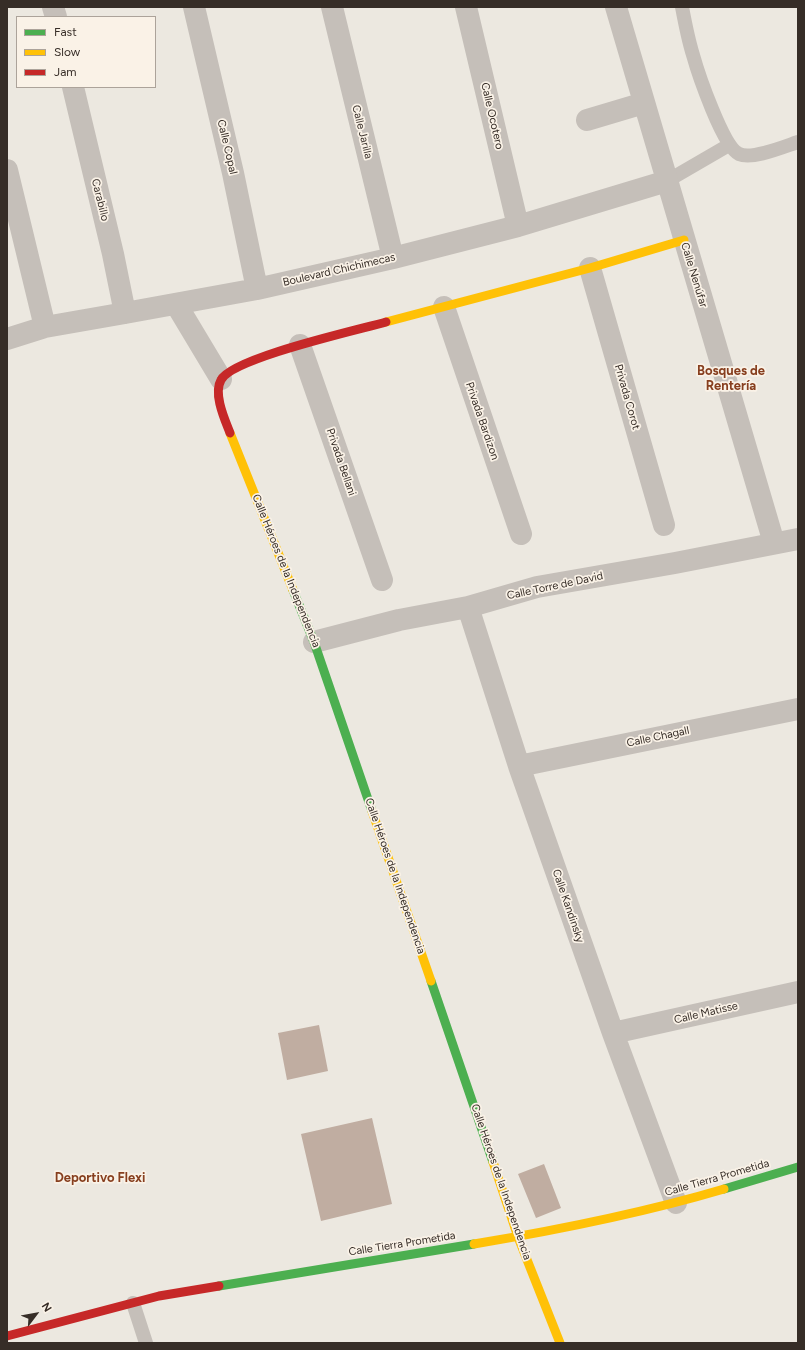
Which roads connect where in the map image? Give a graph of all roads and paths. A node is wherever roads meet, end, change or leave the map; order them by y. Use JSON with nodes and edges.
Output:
{"nodes":[{"id":1,"x":194,"y":7,"type":"edge"},
{"id":2,"x":332,"y":7,"type":"edge"},
{"id":3,"x":466,"y":7,"type":"edge"},
{"id":4,"x":616,"y":7,"type":"edge"},
{"id":5,"x":682,"y":7,"type":"edge"},
{"id":6,"x":73,"y":88,"type":"edge"},
{"id":7,"x":644,"y":103,"type":"junction"},
{"id":8,"x":587,"y":120,"type":"dead end"},
{"id":9,"x":798,"y":142,"type":"edge"},
{"id":10,"x":730,"y":146,"type":"junction"},
{"id":11,"x":7,"y":170,"type":"edge"},
{"id":12,"x":667,"y":181,"type":"junction"},
{"id":13,"x":518,"y":226,"type":"junction"},
{"id":14,"x":684,"y":240,"type":"junction"},
{"id":15,"x":393,"y":258,"type":"junction"},
{"id":16,"x":590,"y":268,"type":"junction"},
{"id":17,"x":258,"y":288,"type":"junction"},
{"id":18,"x":176,"y":304,"type":"junction"},
{"id":19,"x":444,"y":307,"type":"junction"},
{"id":20,"x":125,"y":313,"type":"junction"},
{"id":21,"x":45,"y":327,"type":"junction"},
{"id":22,"x":7,"y":339,"type":"edge"},
{"id":23,"x":300,"y":345,"type":"junction"},
{"id":24,"x":221,"y":379,"type":"junction"},
{"id":25,"x":664,"y":525,"type":"dead end"},
{"id":26,"x":521,"y":534,"type":"dead end"},
{"id":27,"x":798,"y":539,"type":"edge"},
{"id":28,"x":774,"y":543,"type":"junction"},
{"id":29,"x":382,"y":580,"type":"dead end"},
{"id":30,"x":468,"y":606,"type":"junction"},
{"id":31,"x":314,"y":642,"type":"junction"},
{"id":32,"x":798,"y":709,"type":"edge"},
{"id":33,"x":519,"y":766,"type":"junction"},
{"id":34,"x":798,"y":992,"type":"edge"},
{"id":35,"x":613,"y":1033,"type":"junction"},
{"id":36,"x":798,"y":1167,"type":"edge"},
{"id":37,"x":676,"y":1203,"type":"junction"},
{"id":38,"x":518,"y":1237,"type":"junction"},
{"id":39,"x":133,"y":1303,"type":"junction"},
{"id":40,"x":7,"y":1336,"type":"edge"},
{"id":41,"x":146,"y":1343,"type":"edge"},
{"id":42,"x":560,"y":1343,"type":"edge"}],
"edges":[{"from":1,"to":17,"type":"street","name":"Calle Copal"},
{"from":2,"to":15,"type":"street","name":"Calle Jarilla"},
{"from":3,"to":13,"type":"street","name":"Calle Ocotero"},
{"from":4,"to":7,"type":"street","name":"Calle Nenúfar"},
{"from":5,"to":10,"type":"lane"},
{"from":6,"to":20,"type":"street","name":"Carabillo"},
{"from":7,"to":8,"type":"street"},
{"from":7,"to":12,"type":"street","name":"Calle Nenúfar"},
{"from":9,"to":10,"type":"lane"},
{"from":10,"to":12,"type":"lane"},
{"from":11,"to":21,"type":"street"},
{"from":12,"to":13,"type":"street","name":"Boulevard Chichimecas"},
{"from":12,"to":14,"type":"street","name":"Calle Nenúfar"},
{"from":13,"to":15,"type":"street","name":"Boulevard Chichimecas"},
{"from":14,"to":16,"type":"street"},
{"from":14,"to":28,"type":"street","name":"Calle Nenúfar"},
{"from":15,"to":17,"type":"street","name":"Boulevard Chichimecas"},
{"from":16,"to":19,"type":"street"},
{"from":16,"to":25,"type":"street","name":"Privada Corot"},
{"from":17,"to":18,"type":"street","name":"Boulevard Chichimecas"},
{"from":18,"to":20,"type":"street","name":"Boulevard Chichimecas"},
{"from":18,"to":24,"type":"street"},
{"from":19,"to":23,"type":"street"},
{"from":19,"to":26,"type":"street","name":"Privada Bardizon"},
{"from":20,"to":21,"type":"street","name":"Boulevard Chichimecas"},
{"from":21,"to":22,"type":"street","name":"Boulevard Chichimecas"},
{"from":23,"to":24,"type":"street"},
{"from":23,"to":29,"type":"street","name":"Privada Bellani"},
{"from":24,"to":31,"type":"street","name":"Calle Héroes de la Independencia"},
{"from":27,"to":28,"type":"street","name":"Calle Torre de David"},
{"from":28,"to":30,"type":"street","name":"Calle Torre de David"},
{"from":30,"to":31,"type":"street","name":"Calle Torre de David"},
{"from":30,"to":33,"type":"street","name":"Calle Kandinsky"},
{"from":31,"to":38,"type":"street","name":"Calle Héroes de la Independencia"},
{"from":32,"to":33,"type":"street","name":"Calle Chagall"},
{"from":33,"to":35,"type":"street","name":"Calle Kandinsky"},
{"from":34,"to":35,"type":"street","name":"Calle Matisse"},
{"from":35,"to":37,"type":"street","name":"Calle Kandinsky"},
{"from":36,"to":37,"type":"street","name":"Calle Tierra Prometida"},
{"from":37,"to":38,"type":"street","name":"Calle Tierra Prometida"},
{"from":38,"to":39,"type":"street","name":"Calle Tierra Prometida"},
{"from":38,"to":42,"type":"street","name":"Calle Héroes de la Independencia"},
{"from":39,"to":40,"type":"street","name":"Calle Tierra Prometida"},
{"from":39,"to":41,"type":"lane"}]}
